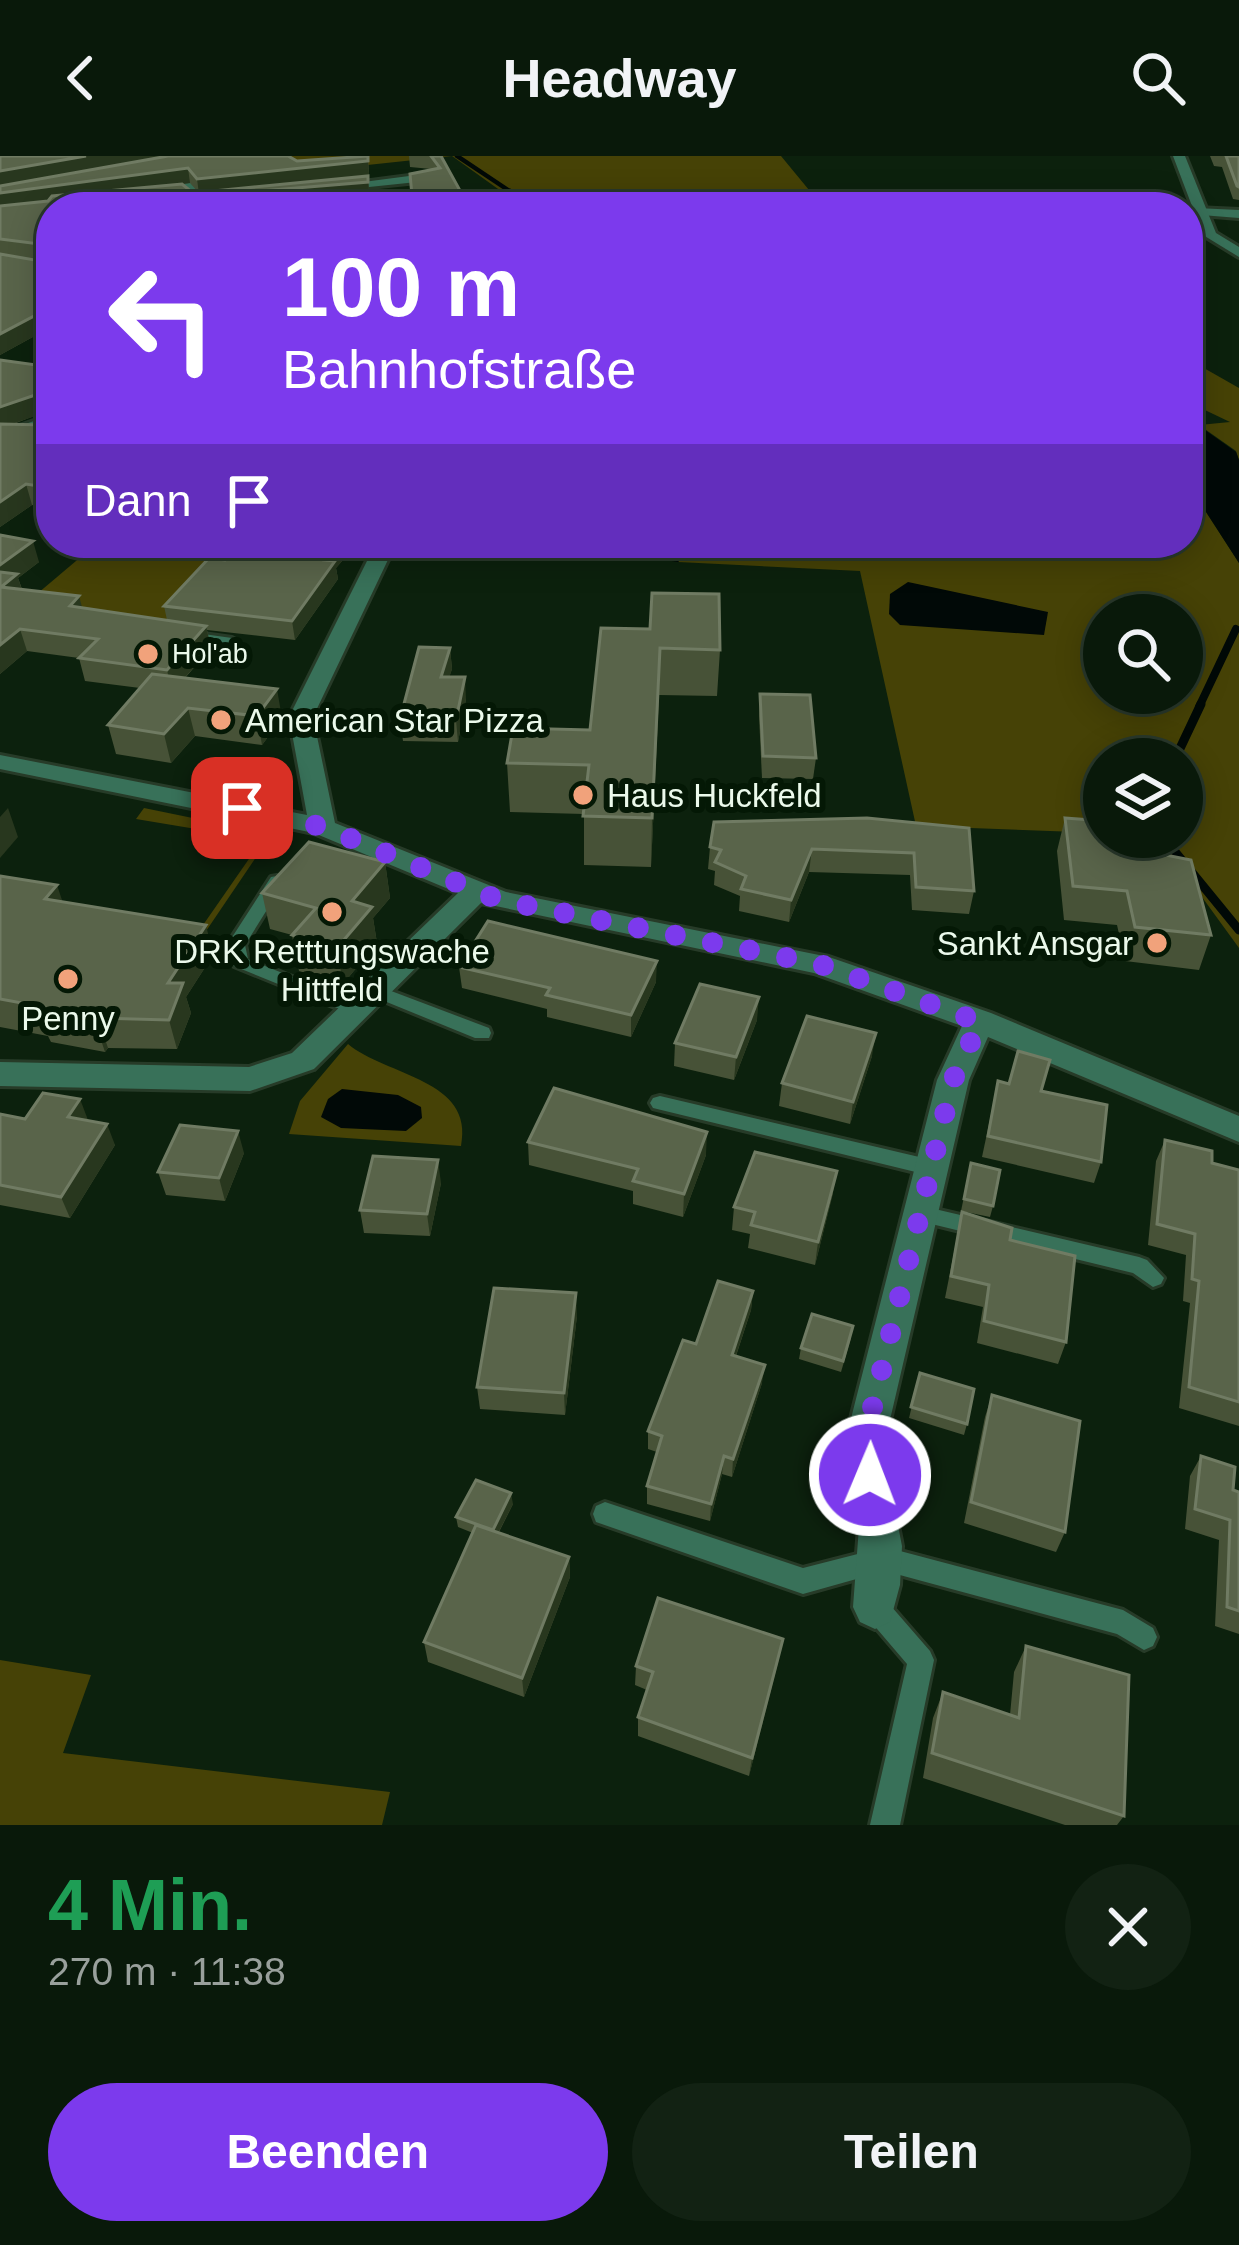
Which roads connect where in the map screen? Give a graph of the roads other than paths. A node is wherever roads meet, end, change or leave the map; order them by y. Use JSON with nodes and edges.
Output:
{"nodes":[{"id":1,"x":1179,"y":156,"type":"edge"},
{"id":2,"x":176,"y":159,"type":"edge"},
{"id":3,"x":155,"y":165,"type":"edge"},
{"id":4,"x":432,"y":177,"type":"edge"},
{"id":5,"x":390,"y":181,"type":"junction"},
{"id":6,"x":303,"y":190,"type":"edge"},
{"id":7,"x":191,"y":192,"type":"edge"},
{"id":8,"x":398,"y":192,"type":"edge"},
{"id":9,"x":1193,"y":192,"type":"edge"},
{"id":10,"x":1203,"y":212,"type":"edge"},
{"id":11,"x":1239,"y":214,"type":"edge"},
{"id":12,"x":1203,"y":217,"type":"edge"},
{"id":13,"x":1239,"y":253,"type":"edge"},
{"id":14,"x":379,"y":558,"type":"edge"},
{"id":15,"x":165,"y":633,"type":"edge"},
{"id":16,"x":224,"y":651,"type":"dead end"},
{"id":17,"x":0,"y":762,"type":"edge"},
{"id":18,"x":318,"y":833,"type":"junction"},
{"id":19,"x":290,"y":863,"type":"edge"},
{"id":20,"x":476,"y":892,"type":"junction"},
{"id":21,"x":368,"y":1001,"type":"junction"},
{"id":22,"x":980,"y":1022,"type":"junction"},
{"id":23,"x":482,"y":1033,"type":"dead end"},
{"id":24,"x":0,"y":1074,"type":"edge"},
{"id":25,"x":660,"y":1103,"type":"dead end"},
{"id":26,"x":1239,"y":1130,"type":"edge"},
{"id":27,"x":932,"y":1168,"type":"junction"},
{"id":28,"x":922,"y":1214,"type":"junction"},
{"id":29,"x":1153,"y":1278,"type":"dead end"},
{"id":30,"x":605,"y":1514,"type":"dead end"},
{"id":31,"x":885,"y":1559,"type":"junction"},
{"id":32,"x":875,"y":1607,"type":"joint"},
{"id":33,"x":1144,"y":1637,"type":"dead end"},
{"id":34,"x":885,"y":1825,"type":"edge"}],
"edges":[{"from":1,"to":9,"type":"street"},
{"from":2,"to":3,"type":"street"},
{"from":2,"to":7,"type":"street"},
{"from":4,"to":5,"type":"street"},
{"from":5,"to":6,"type":"street"},
{"from":5,"to":8,"type":"street"},
{"from":10,"to":11,"type":"street"},
{"from":12,"to":13,"type":"street"},
{"from":14,"to":18,"type":"street"},
{"from":15,"to":16,"type":"lane"},
{"from":17,"to":18,"type":"street"},
{"from":18,"to":20,"type":"street"},
{"from":19,"to":21,"type":"lane"},
{"from":20,"to":21,"type":"street"},
{"from":20,"to":22,"type":"street"},
{"from":21,"to":23,"type":"lane"},
{"from":21,"to":24,"type":"street"},
{"from":22,"to":26,"type":"street"},
{"from":22,"to":27,"type":"street"},
{"from":25,"to":27,"type":"lane"},
{"from":27,"to":28,"type":"street"},
{"from":28,"to":29,"type":"lane"},
{"from":28,"to":31,"type":"street"},
{"from":30,"to":31,"type":"lane"},
{"from":31,"to":32,"type":"street"},
{"from":31,"to":33,"type":"lane"},
{"from":32,"to":34,"type":"lane"}]}
